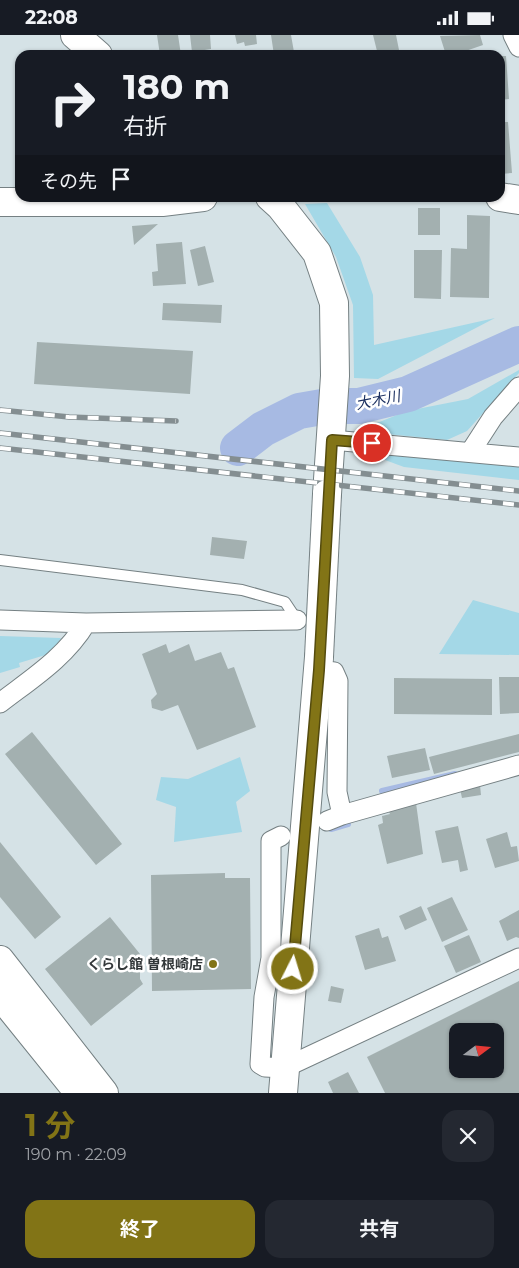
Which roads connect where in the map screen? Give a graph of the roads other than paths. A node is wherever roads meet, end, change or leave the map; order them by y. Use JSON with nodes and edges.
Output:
{"nodes":[{"id":1,"x":75,"y":35,"type":"edge"},
{"id":2,"x":514,"y":35,"type":"edge"},
{"id":3,"x":519,"y":47,"type":"edge"},
{"id":4,"x":92,"y":50,"type":"edge"},
{"id":5,"x":505,"y":198,"type":"edge"},
{"id":6,"x":519,"y":200,"type":"edge"},
{"id":7,"x":0,"y":202,"type":"edge"},
{"id":8,"x":15,"y":202,"type":"edge"},
{"id":9,"x":15,"y":202,"type":"edge"},
{"id":10,"x":162,"y":202,"type":"edge"},
{"id":11,"x":276,"y":202,"type":"edge"},
{"id":12,"x":519,"y":387,"type":"edge"},
{"id":13,"x":332,"y":440,"type":"junction"},
{"id":14,"x":470,"y":451,"type":"junction"},
{"id":15,"x":519,"y":457,"type":"edge"},
{"id":16,"x":0,"y":560,"type":"edge"},
{"id":17,"x":0,"y":620,"type":"edge"},
{"id":18,"x":297,"y":620,"type":"joint"},
{"id":19,"x":86,"y":623,"type":"junction"},
{"id":20,"x":319,"y":664,"type":"junction"},
{"id":21,"x":0,"y":703,"type":"edge"},
{"id":22,"x":519,"y":765,"type":"edge"},
{"id":23,"x":280,"y":836,"type":"dead end"},
{"id":24,"x":519,"y":958,"type":"edge"},
{"id":25,"x":0,"y":960,"type":"edge"},
{"id":26,"x":0,"y":995,"type":"edge"},
{"id":27,"x":284,"y":1080,"type":"edge"},
{"id":28,"x":79,"y":1093,"type":"edge"},
{"id":29,"x":104,"y":1093,"type":"edge"}],
"edges":[{"from":1,"to":4,"type":"main road"},
{"from":2,"to":3,"type":"street"},
{"from":5,"to":6,"type":"main road"},
{"from":7,"to":8,"type":"main road"},
{"from":9,"to":10,"type":"main road"},
{"from":11,"to":13,"type":"main road"},
{"from":12,"to":14,"type":"street"},
{"from":13,"to":14,"type":"street"},
{"from":13,"to":20,"type":"main road","bridge":true},
{"from":14,"to":15,"type":"street"},
{"from":16,"to":18,"type":"lane"},
{"from":17,"to":19,"type":"street"},
{"from":18,"to":19,"type":"street"},
{"from":19,"to":21,"type":"street"},
{"from":20,"to":22,"type":"street"},
{"from":20,"to":27,"type":"main road"},
{"from":23,"to":27,"type":"street"},
{"from":24,"to":27,"type":"street"},
{"from":25,"to":29,"type":"main road"},
{"from":26,"to":28,"type":"main road"}]}
